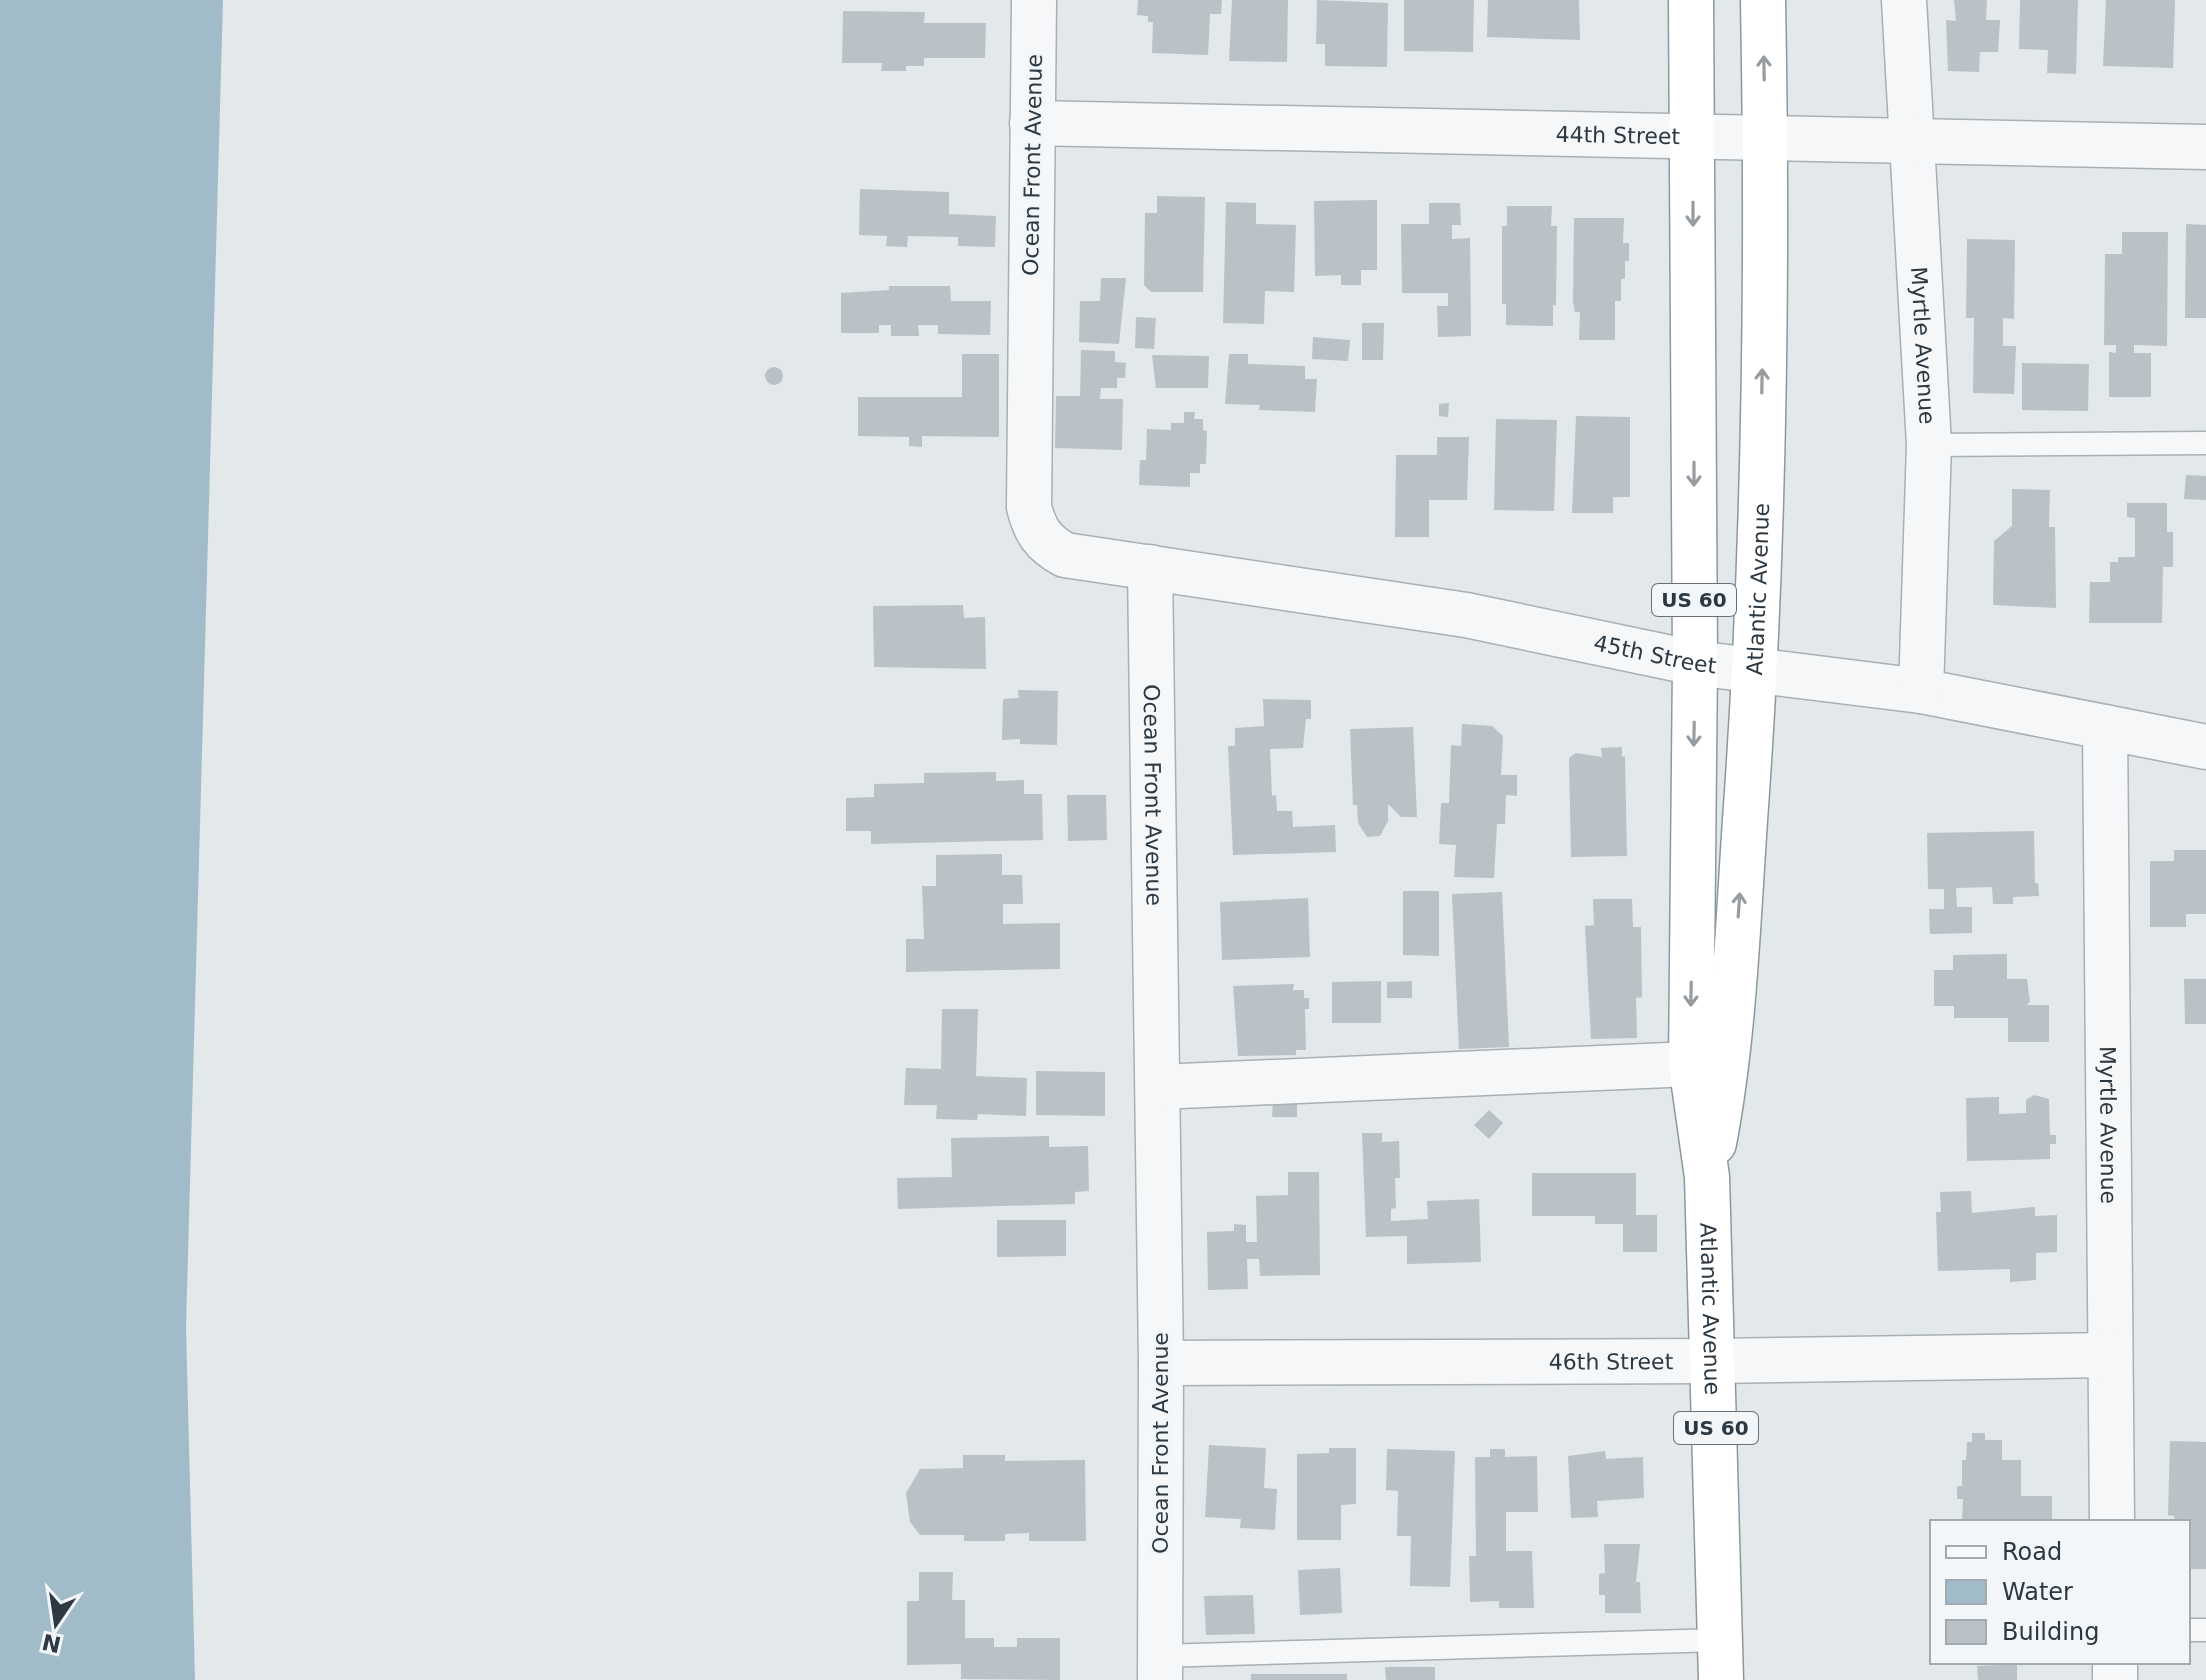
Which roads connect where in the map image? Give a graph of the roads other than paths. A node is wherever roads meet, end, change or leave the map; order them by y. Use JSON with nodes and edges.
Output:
{"nodes":[{"id":1,"x":1034,"y":0,"type":"edge"},
{"id":2,"x":1691,"y":0,"type":"edge"},
{"id":3,"x":1763,"y":0,"type":"edge"},
{"id":4,"x":1904,"y":0,"type":"edge"},
{"id":5,"x":1032,"y":123,"type":"junction"},
{"id":6,"x":1692,"y":136,"type":"junction"},
{"id":7,"x":1765,"y":137,"type":"junction"},
{"id":8,"x":1912,"y":140,"type":"junction"},
{"id":9,"x":2206,"y":147,"type":"edge"},
{"id":10,"x":2206,"y":443,"type":"edge"},
{"id":11,"x":1929,"y":445,"type":"junction"},
{"id":12,"x":1150,"y":567,"type":"junction"},
{"id":13,"x":1695,"y":663,"type":"junction"},
{"id":14,"x":1756,"y":668,"type":"junction"},
{"id":15,"x":1921,"y":691,"type":"junction"},
{"id":16,"x":2105,"y":727,"type":"junction"},
{"id":17,"x":2206,"y":747,"type":"edge"},
{"id":18,"x":1691,"y":1064,"type":"junction"},
{"id":19,"x":1158,"y":1087,"type":"junction"},
{"id":20,"x":1707,"y":1177,"type":"junction"},
{"id":21,"x":2109,"y":1355,"type":"junction"},
{"id":22,"x":1714,"y":1361,"type":"junction"},
{"id":23,"x":1161,"y":1363,"type":"junction"},
{"id":24,"x":2112,"y":1520,"type":"edge"},
{"id":25,"x":1720,"y":1660,"type":"edge"},
{"id":26,"x":1160,"y":1668,"type":"edge"}],
"edges":[{"from":1,"to":5,"type":"street","name":"Ocean Front Avenue"},
{"from":2,"to":6,"type":"highway","name":"Atlantic Avenue","number":"US 60"},
{"from":7,"to":3,"type":"highway","name":"Atlantic Avenue","number":"US 60","one_way":true},
{"from":4,"to":8,"type":"street","name":"Myrtle Avenue"},
{"from":5,"to":6,"type":"street","name":"44th Street"},
{"from":5,"to":12,"type":"street","name":"Ocean Front Avenue"},
{"from":6,"to":7,"type":"street","name":"44th Street"},
{"from":6,"to":13,"type":"highway","name":"Atlantic Avenue","number":"US 60","one_way":true},
{"from":7,"to":8,"type":"street","name":"44th Street"},
{"from":14,"to":7,"type":"highway","name":"Atlantic Avenue","number":"US 60","one_way":true},
{"from":8,"to":9,"type":"street","name":"44th Street"},
{"from":8,"to":11,"type":"street","name":"Myrtle Avenue"},
{"from":10,"to":11,"type":"lane"},
{"from":11,"to":15,"type":"street","name":"Myrtle Avenue"},
{"from":12,"to":13,"type":"street","name":"45th Street"},
{"from":12,"to":19,"type":"street","name":"Ocean Front Avenue"},
{"from":13,"to":14,"type":"street","name":"45th Street"},
{"from":13,"to":18,"type":"highway","name":"Atlantic Avenue","number":"US 60","one_way":true},
{"from":14,"to":15,"type":"street","name":"45th Street"},
{"from":20,"to":14,"type":"highway","name":"Atlantic Avenue","number":"US 60","one_way":true},
{"from":15,"to":16,"type":"street","name":"45th Street"},
{"from":16,"to":17,"type":"street","name":"45th Street"},
{"from":16,"to":21,"type":"street","name":"Myrtle Avenue"},
{"from":18,"to":19,"type":"street"},
{"from":18,"to":20,"type":"highway","name":"Atlantic Avenue","number":"US 60"},
{"from":19,"to":23,"type":"street","name":"Ocean Front Avenue"},
{"from":20,"to":22,"type":"highway","name":"Atlantic Avenue","number":"US 60"},
{"from":21,"to":22,"type":"street","name":"46th Street"},
{"from":21,"to":24,"type":"street","name":"Myrtle Avenue"},
{"from":22,"to":23,"type":"street","name":"46th Street"},
{"from":22,"to":25,"type":"highway","name":"Atlantic Avenue","number":"US 60"},
{"from":23,"to":26,"type":"street","name":"Ocean Front Avenue"},
{"from":25,"to":26,"type":"lane"}]}
